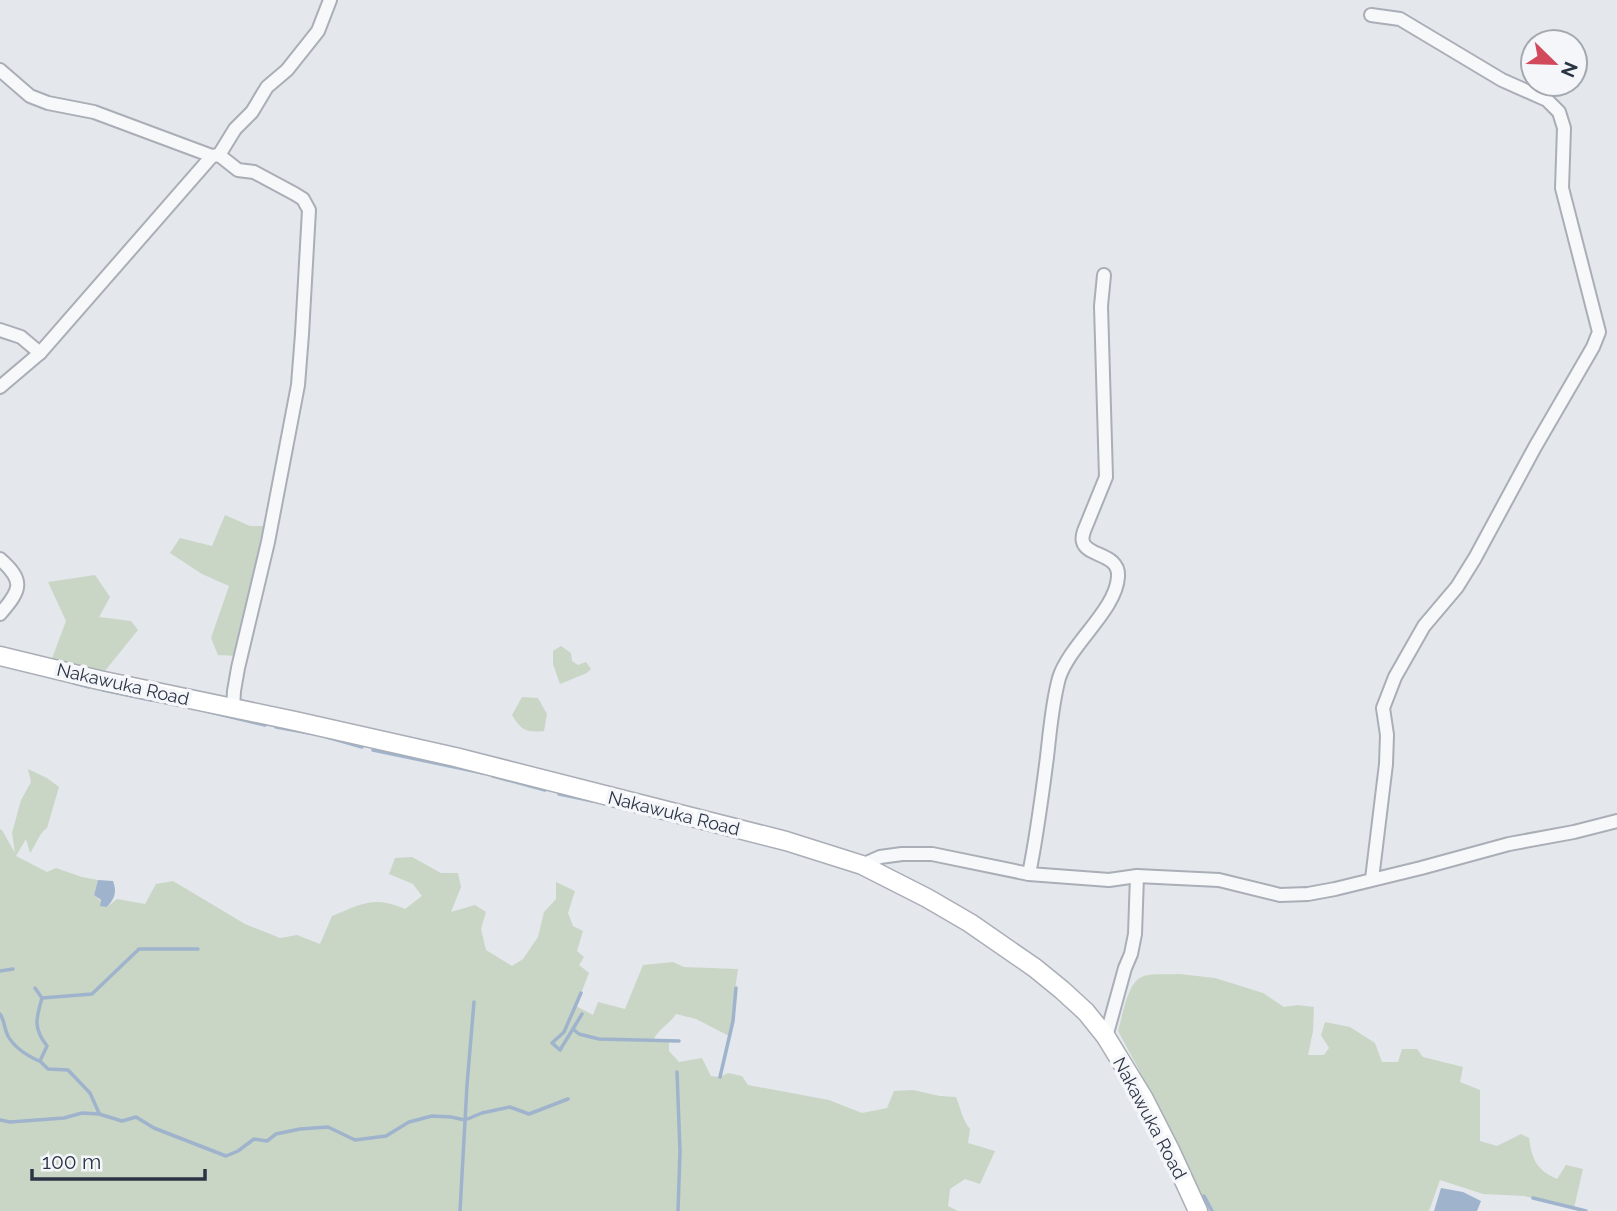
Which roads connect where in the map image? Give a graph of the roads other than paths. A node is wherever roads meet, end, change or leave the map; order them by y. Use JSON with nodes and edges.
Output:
{"nodes":[{"id":1,"x":330,"y":0,"type":"edge"},
{"id":2,"x":1371,"y":15,"type":"dead end"},
{"id":3,"x":0,"y":70,"type":"edge"},
{"id":4,"x":215,"y":155,"type":"junction"},
{"id":5,"x":1104,"y":275,"type":"dead end"},
{"id":6,"x":0,"y":330,"type":"edge"},
{"id":7,"x":40,"y":353,"type":"junction"},
{"id":8,"x":0,"y":387,"type":"edge"},
{"id":9,"x":0,"y":559,"type":"edge"},
{"id":10,"x":0,"y":614,"type":"edge"},
{"id":11,"x":0,"y":656,"type":"edge"},
{"id":12,"x":233,"y":709,"type":"junction"},
{"id":13,"x":1617,"y":821,"type":"edge"},
{"id":14,"x":862,"y":865,"type":"junction"},
{"id":15,"x":1029,"y":874,"type":"junction"},
{"id":16,"x":1137,"y":876,"type":"junction"},
{"id":17,"x":1372,"y":879,"type":"junction"},
{"id":18,"x":1106,"y":1037,"type":"junction"},
{"id":19,"x":1198,"y":1211,"type":"edge"}],
"edges":[{"from":1,"to":4,"type":"street"},
{"from":2,"to":17,"type":"street"},
{"from":3,"to":4,"type":"street"},
{"from":4,"to":7,"type":"street"},
{"from":4,"to":12,"type":"street"},
{"from":5,"to":15,"type":"street"},
{"from":6,"to":7,"type":"street"},
{"from":7,"to":8,"type":"street"},
{"from":9,"to":10,"type":"street"},
{"from":11,"to":12,"type":"main road","name":"Nakawuka Road"},
{"from":12,"to":14,"type":"main road","name":"Nakawuka Road"},
{"from":13,"to":17,"type":"street"},
{"from":14,"to":15,"type":"street"},
{"from":14,"to":18,"type":"main road","name":"Nakawuka Road"},
{"from":15,"to":16,"type":"street"},
{"from":16,"to":17,"type":"street"},
{"from":16,"to":18,"type":"street"},
{"from":18,"to":19,"type":"main road","name":"Nakawuka Road"}]}
